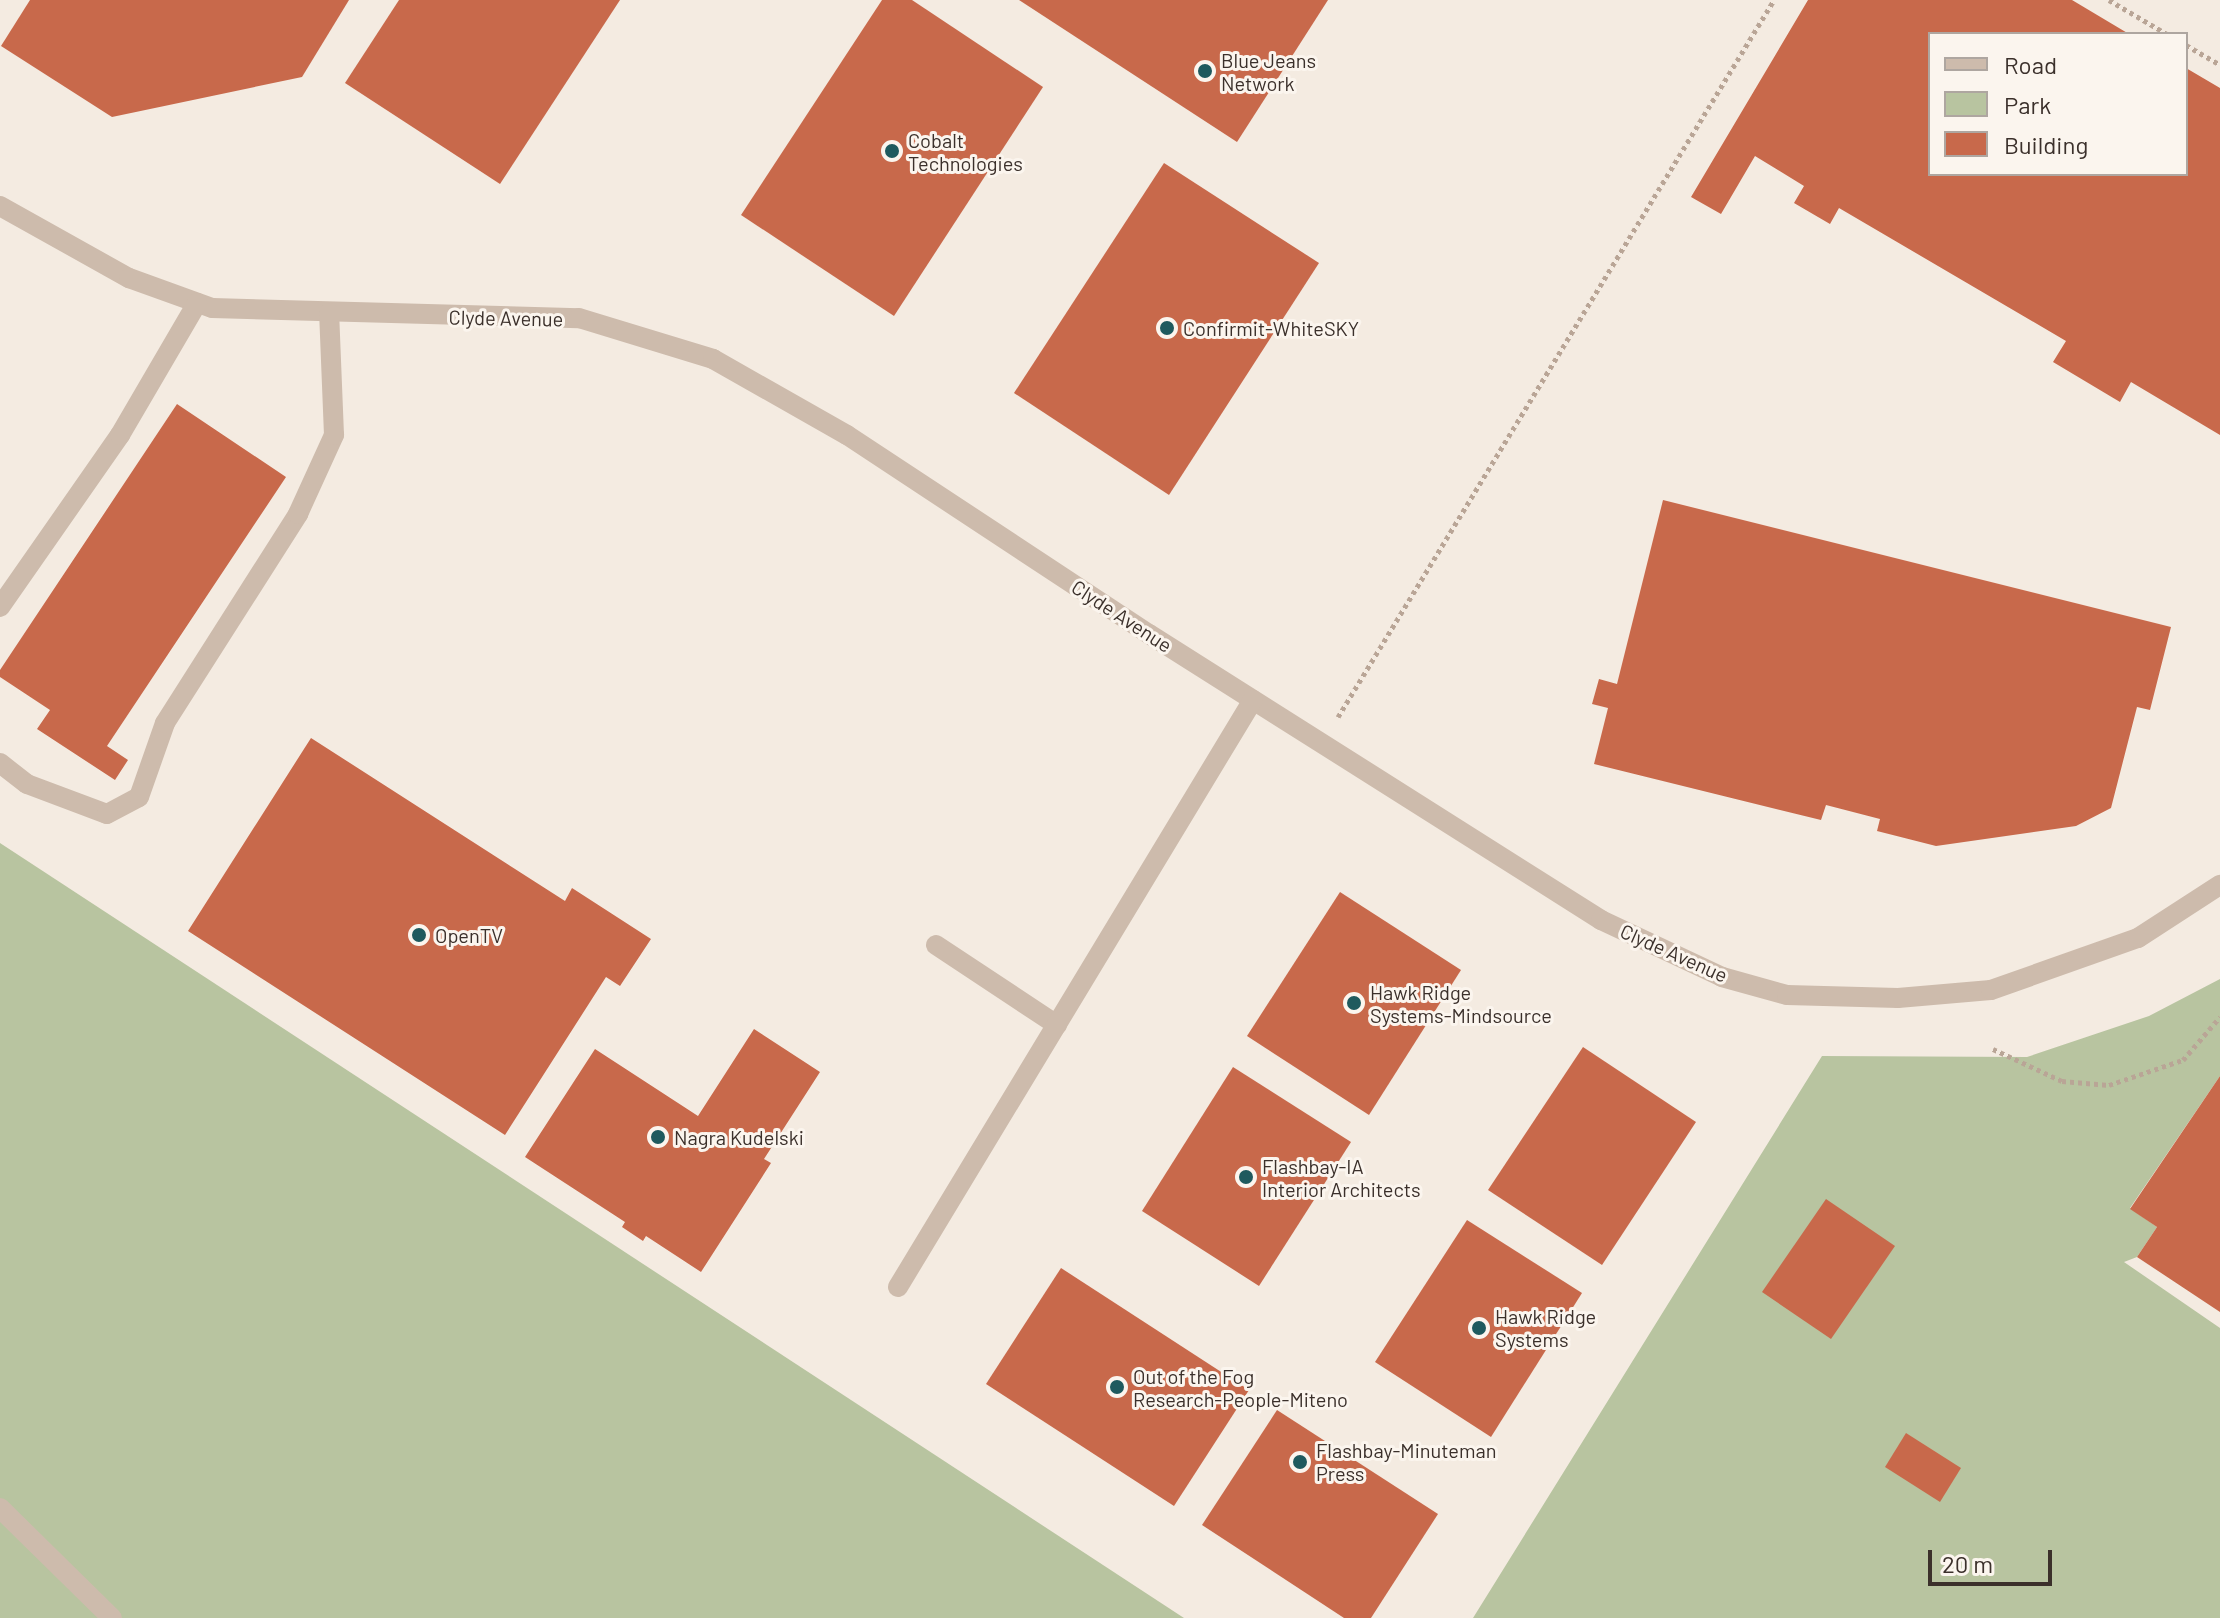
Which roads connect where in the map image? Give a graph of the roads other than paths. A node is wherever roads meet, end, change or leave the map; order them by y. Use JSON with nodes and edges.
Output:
{"nodes":[{"id":1,"x":0,"y":206,"type":"edge"},
{"id":2,"x":197,"y":303,"type":"junction"},
{"id":3,"x":329,"y":313,"type":"junction"},
{"id":4,"x":0,"y":607,"type":"edge"},
{"id":5,"x":1253,"y":700,"type":"junction"},
{"id":6,"x":0,"y":763,"type":"edge"},
{"id":7,"x":2220,"y":885,"type":"edge"},
{"id":8,"x":936,"y":945,"type":"dead end"},
{"id":9,"x":1057,"y":1025,"type":"junction"},
{"id":10,"x":898,"y":1287,"type":"dead end"},
{"id":11,"x":0,"y":1508,"type":"edge"},
{"id":12,"x":112,"y":1618,"type":"edge"}],
"edges":[{"from":1,"to":2,"type":"street","name":"Clyde Avenue"},
{"from":2,"to":3,"type":"street","name":"Clyde Avenue"},
{"from":2,"to":4,"type":"street"},
{"from":3,"to":5,"type":"street","name":"Clyde Avenue"},
{"from":3,"to":6,"type":"street"},
{"from":5,"to":7,"type":"street","name":"Clyde Avenue"},
{"from":5,"to":9,"type":"street"},
{"from":8,"to":9,"type":"street"},
{"from":9,"to":10,"type":"street"},
{"from":11,"to":12,"type":"street"}]}
